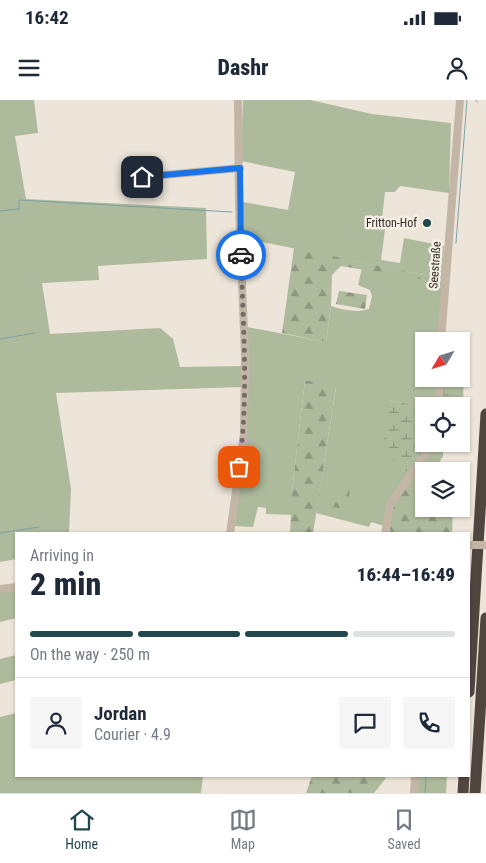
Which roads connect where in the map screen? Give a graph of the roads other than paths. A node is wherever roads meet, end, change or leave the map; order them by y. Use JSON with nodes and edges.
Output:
{"nodes":[{"id":1,"x":238,"y":100,"type":"edge"},
{"id":2,"x":460,"y":100,"type":"edge"},
{"id":3,"x":240,"y":168,"type":"junction"},
{"id":4,"x":142,"y":177,"type":"dead end"},
{"id":5,"x":442,"y":332,"type":"edge"},
{"id":6,"x":486,"y":414,"type":"edge"},
{"id":7,"x":426,"y":452,"type":"edge"},
{"id":8,"x":230,"y":532,"type":"edge"},
{"id":9,"x":385,"y":532,"type":"edge"},
{"id":10,"x":470,"y":545,"type":"edge"},
{"id":11,"x":486,"y":545,"type":"edge"},
{"id":12,"x":15,"y":587,"type":"edge"},
{"id":13,"x":0,"y":589,"type":"edge"},
{"id":14,"x":486,"y":618,"type":"edge"},
{"id":15,"x":470,"y":676,"type":"edge"},
{"id":16,"x":415,"y":777,"type":"edge"},
{"id":17,"x":464,"y":777,"type":"edge"},
{"id":18,"x":414,"y":793,"type":"edge"},
{"id":19,"x":463,"y":793,"type":"edge"},
{"id":20,"x":475,"y":793,"type":"edge"}],
"edges":[{"from":1,"to":3,"type":"street"},
{"from":2,"to":5,"type":"street","name":"Seestraße"},
{"from":3,"to":4,"type":"street"},
{"from":3,"to":8,"type":"street"},
{"from":6,"to":15,"type":"highway"},
{"from":7,"to":9,"type":"street"},
{"from":10,"to":11,"type":"street","bridge":true},
{"from":12,"to":13,"type":"street"},
{"from":14,"to":20,"type":"highway"},
{"from":16,"to":18,"type":"street"},
{"from":17,"to":19,"type":"highway"}]}
